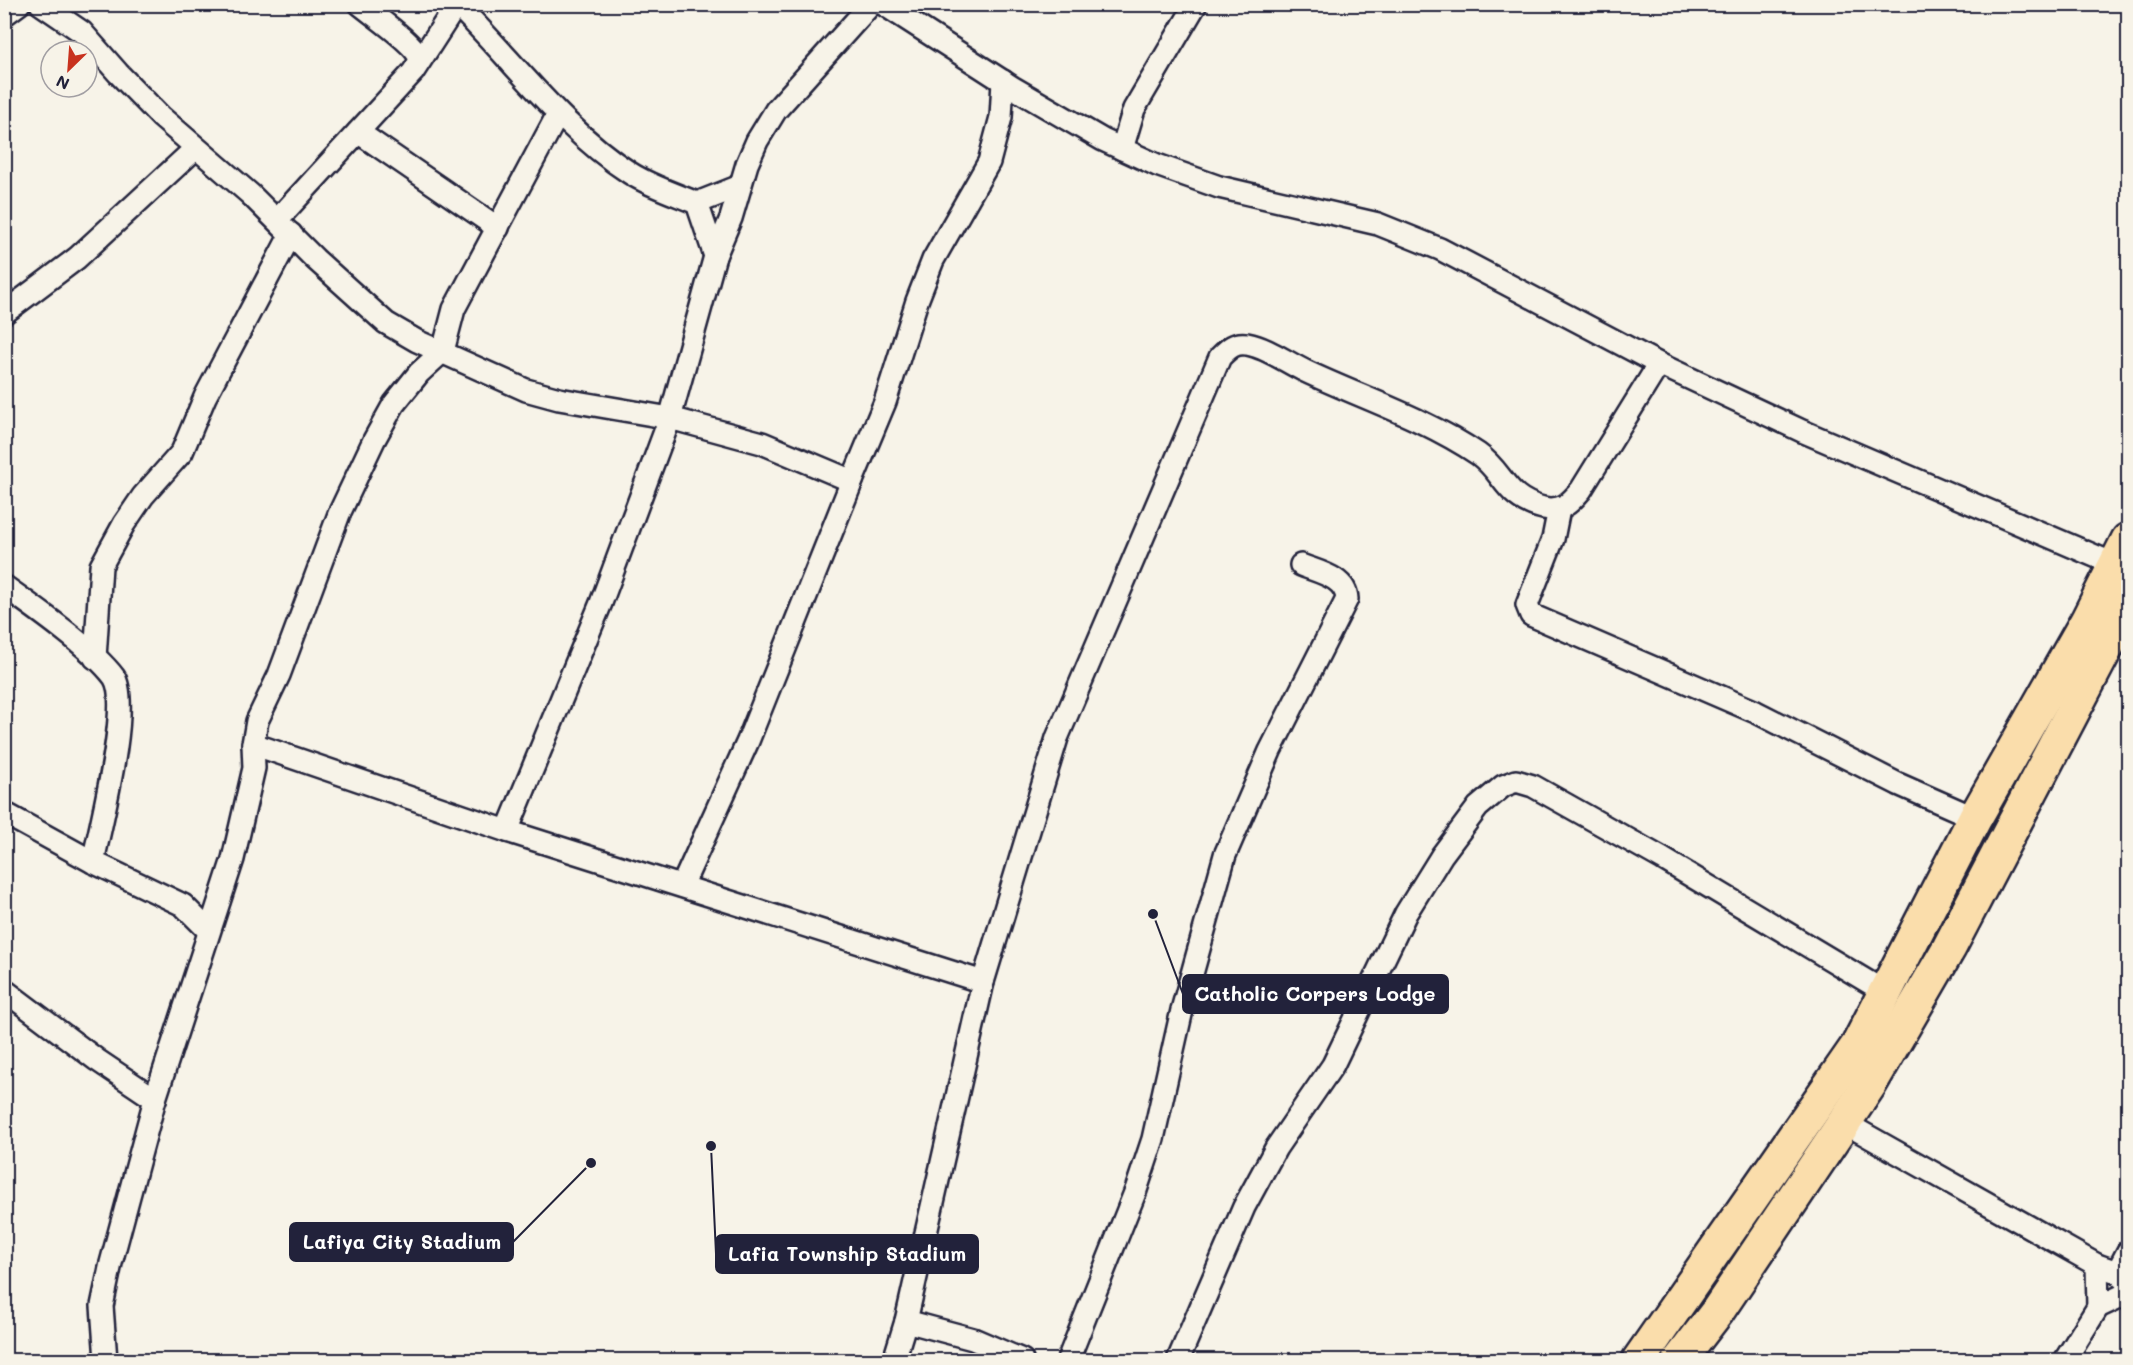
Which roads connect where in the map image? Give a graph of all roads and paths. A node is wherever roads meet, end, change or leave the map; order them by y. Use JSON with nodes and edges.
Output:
{"nodes":[{"id":1,"x":20,"y":4,"type":"edge"},
{"id":2,"x":41,"y":4,"type":"edge"},
{"id":3,"x":360,"y":4,"type":"edge"},
{"id":4,"x":871,"y":4,"type":"edge"},
{"id":5,"x":883,"y":4,"type":"edge"},
{"id":6,"x":1196,"y":4,"type":"edge"},
{"id":7,"x":457,"y":5,"type":"edge"},
{"id":8,"x":4,"y":15,"type":"edge"},
{"id":9,"x":420,"y":59,"type":"junction"},
{"id":10,"x":1002,"y":81,"type":"junction"},
{"id":11,"x":558,"y":114,"type":"junction"},
{"id":12,"x":358,"y":132,"type":"junction"},
{"id":13,"x":196,"y":148,"type":"junction"},
{"id":14,"x":1122,"y":149,"type":"junction"},
{"id":15,"x":740,"y":186,"type":"junction"},
{"id":16,"x":697,"y":203,"type":"junction"},
{"id":17,"x":284,"y":227,"type":"junction"},
{"id":18,"x":498,"y":228,"type":"junction"},
{"id":19,"x":715,"y":256,"type":"junction"},
{"id":20,"x":4,"y":313,"type":"edge"},
{"id":21,"x":443,"y":351,"type":"junction"},
{"id":22,"x":1659,"y":364,"type":"junction"},
{"id":23,"x":670,"y":418,"type":"junction"},
{"id":24,"x":852,"y":481,"type":"junction"},
{"id":25,"x":1560,"y":509,"type":"junction"},
{"id":26,"x":2122,"y":553,"type":"edge"},
{"id":27,"x":1301,"y":565,"type":"dead end"},
{"id":28,"x":4,"y":586,"type":"edge"},
{"id":29,"x":2128,"y":606,"type":"edge"},
{"id":30,"x":95,"y":658,"type":"junction"},
{"id":31,"x":253,"y":744,"type":"junction"},
{"id":32,"x":4,"y":813,"type":"edge"},
{"id":33,"x":1975,"y":818,"type":"junction"},
{"id":34,"x":507,"y":831,"type":"junction"},
{"id":35,"x":93,"y":862,"type":"junction"},
{"id":36,"x":682,"y":886,"type":"junction"},
{"id":37,"x":220,"y":896,"type":"junction"},
{"id":38,"x":183,"y":905,"type":"junction"},
{"id":39,"x":208,"y":930,"type":"junction"},
{"id":40,"x":982,"y":982,"type":"junction"},
{"id":41,"x":4,"y":990,"type":"edge"},
{"id":42,"x":1885,"y":992,"type":"junction"},
{"id":43,"x":155,"y":1099,"type":"junction"},
{"id":44,"x":1843,"y":1122,"type":"junction"},
{"id":45,"x":2128,"y":1251,"type":"edge"},
{"id":46,"x":2097,"y":1265,"type":"junction"},
{"id":47,"x":2123,"y":1277,"type":"edge"},
{"id":48,"x":2128,"y":1293,"type":"edge"},
{"id":49,"x":2098,"y":1307,"type":"junction"},
{"id":50,"x":906,"y":1321,"type":"junction"},
{"id":51,"x":105,"y":1360,"type":"edge"},
{"id":52,"x":894,"y":1360,"type":"edge"},
{"id":53,"x":1022,"y":1360,"type":"edge"},
{"id":54,"x":1068,"y":1360,"type":"edge"},
{"id":55,"x":1178,"y":1360,"type":"edge"},
{"id":56,"x":1639,"y":1360,"type":"edge"},
{"id":57,"x":1680,"y":1360,"type":"edge"},
{"id":58,"x":2065,"y":1360,"type":"edge"}],
"edges":[{"from":1,"to":8,"type":"street"},
{"from":2,"to":13,"type":"street"},
{"from":3,"to":9,"type":"street"},
{"from":4,"to":15,"type":"street"},
{"from":5,"to":10,"type":"street"},
{"from":6,"to":14,"type":"street"},
{"from":7,"to":9,"type":"street"},
{"from":7,"to":11,"type":"street"},
{"from":9,"to":12,"type":"street"},
{"from":10,"to":14,"type":"street"},
{"from":10,"to":24,"type":"street"},
{"from":11,"to":16,"type":"street"},
{"from":11,"to":18,"type":"street"},
{"from":12,"to":17,"type":"street"},
{"from":12,"to":18,"type":"street"},
{"from":13,"to":17,"type":"street"},
{"from":13,"to":20,"type":"street"},
{"from":14,"to":22,"type":"street"},
{"from":15,"to":16,"type":"street"},
{"from":15,"to":19,"type":"street"},
{"from":16,"to":19,"type":"street"},
{"from":17,"to":21,"type":"street"},
{"from":17,"to":30,"type":"street"},
{"from":18,"to":21,"type":"street"},
{"from":19,"to":23,"type":"street"},
{"from":21,"to":23,"type":"street"},
{"from":21,"to":31,"type":"street"},
{"from":22,"to":25,"type":"street"},
{"from":22,"to":26,"type":"street"},
{"from":23,"to":24,"type":"street"},
{"from":23,"to":34,"type":"street"},
{"from":24,"to":36,"type":"street"},
{"from":25,"to":33,"type":"street"},
{"from":25,"to":40,"type":"street"},
{"from":26,"to":33,"type":"highway"},
{"from":27,"to":54,"type":"street"},
{"from":28,"to":30,"type":"street"},
{"from":29,"to":44,"type":"highway"},
{"from":30,"to":35,"type":"street"},
{"from":31,"to":34,"type":"street"},
{"from":31,"to":37,"type":"street"},
{"from":32,"to":35,"type":"street"},
{"from":33,"to":42,"type":"highway"},
{"from":34,"to":36,"type":"street"},
{"from":35,"to":38,"type":"street"},
{"from":36,"to":40,"type":"street"},
{"from":37,"to":38,"type":"street"},
{"from":37,"to":39,"type":"street"},
{"from":38,"to":39,"type":"street"},
{"from":39,"to":43,"type":"street"},
{"from":40,"to":50,"type":"street"},
{"from":41,"to":43,"type":"street"},
{"from":42,"to":55,"type":"street"},
{"from":42,"to":56,"type":"highway"},
{"from":43,"to":51,"type":"street"},
{"from":44,"to":46,"type":"street"},
{"from":44,"to":57,"type":"highway"},
{"from":45,"to":47,"type":"street"},
{"from":46,"to":47,"type":"street"},
{"from":46,"to":49,"type":"street"},
{"from":48,"to":49,"type":"street"},
{"from":49,"to":58,"type":"street"},
{"from":50,"to":52,"type":"street"},
{"from":50,"to":53,"type":"street"}]}
